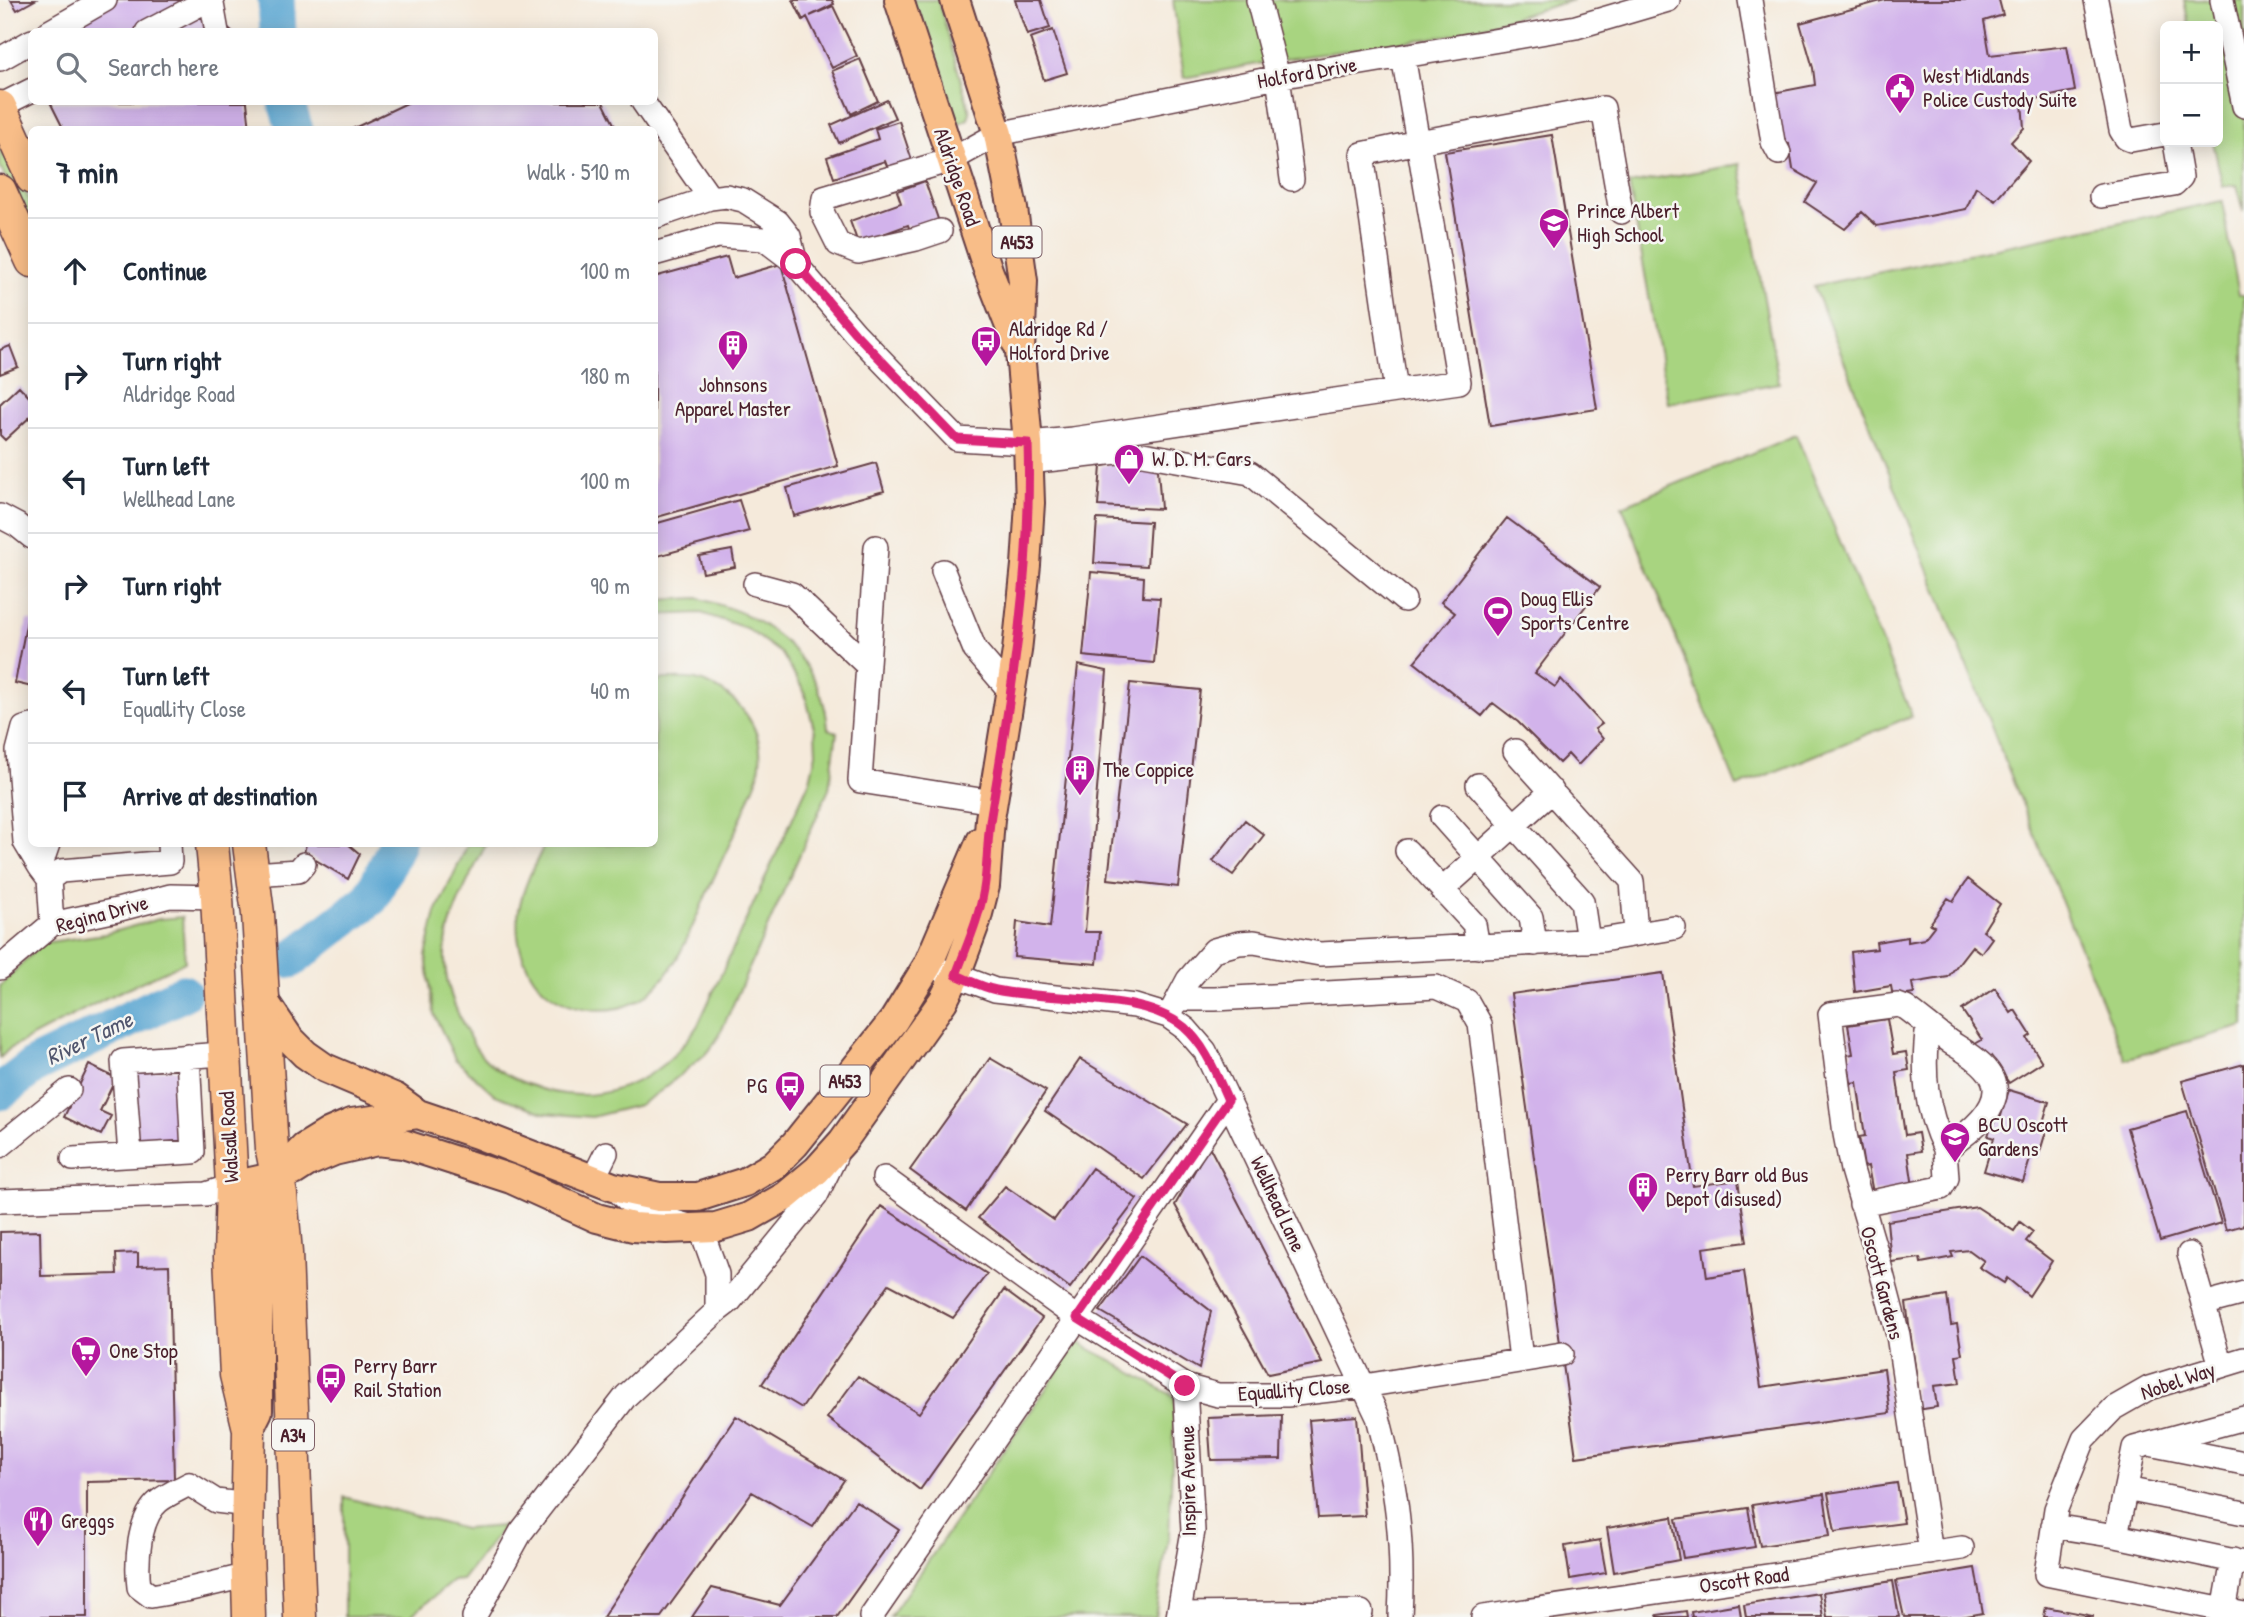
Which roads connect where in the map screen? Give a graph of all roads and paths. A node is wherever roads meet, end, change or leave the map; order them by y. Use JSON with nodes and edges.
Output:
{"nodes":[{"id":1,"x":105,"y":0,"type":"edge"},
{"id":2,"x":899,"y":0,"type":"edge"},
{"id":3,"x":955,"y":0,"type":"edge"},
{"id":4,"x":1258,"y":0,"type":"edge"},
{"id":5,"x":1668,"y":0,"type":"edge"},
{"id":6,"x":1750,"y":0,"type":"edge"},
{"id":7,"x":2096,"y":0,"type":"edge"},
{"id":8,"x":2222,"y":0,"type":"edge"},
{"id":9,"x":55,"y":28,"type":"edge"},
{"id":10,"x":155,"y":28,"type":"edge"},
{"id":11,"x":216,"y":28,"type":"edge"},
{"id":12,"x":28,"y":43,"type":"edge"},
{"id":13,"x":1403,"y":56,"type":"junction"},
{"id":14,"x":0,"y":59,"type":"edge"},
{"id":15,"x":1278,"y":77,"type":"junction"},
{"id":16,"x":28,"y":92,"type":"edge"},
{"id":17,"x":645,"y":105,"type":"edge"},
{"id":18,"x":2244,"y":106,"type":"edge"},
{"id":19,"x":0,"y":107,"type":"edge"},
{"id":20,"x":998,"y":134,"type":"junction"},
{"id":21,"x":2160,"y":135,"type":"edge"},
{"id":22,"x":1418,"y":142,"type":"junction"},
{"id":23,"x":2176,"y":147,"type":"edge"},
{"id":24,"x":1779,"y":153,"type":"dead end"},
{"id":25,"x":951,"y":160,"type":"junction"},
{"id":26,"x":28,"y":169,"type":"edge"},
{"id":27,"x":1292,"y":179,"type":"dead end"},
{"id":28,"x":0,"y":191,"type":"edge"},
{"id":29,"x":2101,"y":197,"type":"dead end"},
{"id":30,"x":710,"y":198,"type":"junction"},
{"id":31,"x":1621,"y":212,"type":"dead end"},
{"id":32,"x":658,"y":216,"type":"edge"},
{"id":33,"x":940,"y":231,"type":"dead end"},
{"id":34,"x":28,"y":252,"type":"edge"},
{"id":35,"x":658,"y":253,"type":"edge"},
{"id":36,"x":796,"y":264,"type":"junction"},
{"id":37,"x":1020,"y":352,"type":"junction"},
{"id":38,"x":1396,"y":391,"type":"junction"},
{"id":39,"x":1029,"y":452,"type":"junction"},
{"id":40,"x":876,"y":547,"type":"dead end"},
{"id":41,"x":943,"y":571,"type":"dead end"},
{"id":42,"x":1367,"y":571,"type":"dead end"},
{"id":43,"x":755,"y":584,"type":"dead end"},
{"id":44,"x":868,"y":666,"type":"junction"},
{"id":45,"x":1011,"y":692,"type":"junction"},
{"id":46,"x":28,"y":727,"type":"edge"},
{"id":47,"x":1515,"y":751,"type":"dead end"},
{"id":48,"x":26,"y":775,"type":"edge"},
{"id":49,"x":1478,"y":785,"type":"dead end"},
{"id":50,"x":1552,"y":792,"type":"junction"},
{"id":51,"x":992,"y":811,"type":"junction"},
{"id":52,"x":1442,"y":817,"type":"dead end"},
{"id":53,"x":1515,"y":825,"type":"junction"},
{"id":54,"x":37,"y":847,"type":"edge"},
{"id":55,"x":169,"y":847,"type":"edge"},
{"id":56,"x":212,"y":847,"type":"edge"},
{"id":57,"x":1407,"y":851,"type":"dead end"},
{"id":58,"x":1478,"y":858,"type":"junction"},
{"id":59,"x":251,"y":859,"type":"edge"},
{"id":60,"x":304,"y":864,"type":"dead end"},
{"id":61,"x":45,"y":873,"type":"junction"},
{"id":62,"x":1442,"y":890,"type":"junction"},
{"id":63,"x":217,"y":897,"type":"junction"},
{"id":64,"x":52,"y":924,"type":"junction"},
{"id":65,"x":1674,"y":928,"type":"dead end"},
{"id":66,"x":1636,"y":934,"type":"junction"},
{"id":67,"x":1587,"y":941,"type":"junction"},
{"id":68,"x":1535,"y":944,"type":"junction"},
{"id":69,"x":1478,"y":947,"type":"junction"},
{"id":70,"x":928,"y":965,"type":"junction"},
{"id":71,"x":0,"y":968,"type":"edge"},
{"id":72,"x":956,"y":975,"type":"junction"},
{"id":73,"x":262,"y":998,"type":"junction"},
{"id":74,"x":1173,"y":1007,"type":"junction"},
{"id":75,"x":1928,"y":1025,"type":"junction"},
{"id":76,"x":223,"y":1054,"type":"junction"},
{"id":77,"x":188,"y":1056,"type":"junction"},
{"id":78,"x":69,"y":1090,"type":"dead end"},
{"id":79,"x":1228,"y":1100,"type":"junction"},
{"id":80,"x":418,"y":1114,"type":"junction"},
{"id":81,"x":843,"y":1141,"type":"junction"},
{"id":82,"x":0,"y":1146,"type":"edge"},
{"id":83,"x":1945,"y":1149,"type":"junction"},
{"id":84,"x":606,"y":1153,"type":"dead end"},
{"id":85,"x":130,"y":1155,"type":"junction"},
{"id":86,"x":73,"y":1158,"type":"dead end"},
{"id":87,"x":286,"y":1173,"type":"junction"},
{"id":88,"x":884,"y":1178,"type":"dead end"},
{"id":89,"x":603,"y":1183,"type":"junction"},
{"id":90,"x":232,"y":1186,"type":"junction"},
{"id":91,"x":0,"y":1201,"type":"edge"},
{"id":92,"x":1861,"y":1204,"type":"junction"},
{"id":93,"x":701,"y":1229,"type":"junction"},
{"id":94,"x":2189,"y":1254,"type":"dead end"},
{"id":95,"x":2244,"y":1293,"type":"edge"},
{"id":96,"x":2203,"y":1304,"type":"junction"},
{"id":97,"x":717,"y":1311,"type":"junction"},
{"id":98,"x":1077,"y":1318,"type":"junction"},
{"id":99,"x":1562,"y":1354,"type":"dead end"},
{"id":100,"x":1521,"y":1359,"type":"junction"},
{"id":101,"x":2244,"y":1359,"type":"edge"},
{"id":102,"x":2221,"y":1366,"type":"junction"},
{"id":103,"x":1364,"y":1385,"type":"junction"},
{"id":104,"x":1185,"y":1386,"type":"junction"},
{"id":105,"x":2244,"y":1418,"type":"edge"},
{"id":106,"x":249,"y":1429,"type":"junction"},
{"id":107,"x":2147,"y":1444,"type":"junction"},
{"id":108,"x":2244,"y":1463,"type":"edge"},
{"id":109,"x":2126,"y":1489,"type":"junction"},
{"id":110,"x":248,"y":1505,"type":"junction"},
{"id":111,"x":2244,"y":1513,"type":"edge"},
{"id":112,"x":2053,"y":1526,"type":"junction"},
{"id":113,"x":2116,"y":1536,"type":"junction"},
{"id":114,"x":1962,"y":1548,"type":"dead end"},
{"id":115,"x":1931,"y":1553,"type":"junction"},
{"id":116,"x":248,"y":1560,"type":"junction"},
{"id":117,"x":2239,"y":1561,"type":"edge"},
{"id":118,"x":249,"y":1611,"type":"edge"},
{"id":119,"x":1361,"y":1612,"type":"dead end"},
{"id":120,"x":2230,"y":1614,"type":"edge"},
{"id":121,"x":1178,"y":1616,"type":"edge"},
{"id":122,"x":300,"y":1617,"type":"edge"},
{"id":123,"x":474,"y":1617,"type":"edge"},
{"id":124,"x":871,"y":1617,"type":"edge"},
{"id":125,"x":1400,"y":1617,"type":"edge"},
{"id":126,"x":1483,"y":1617,"type":"edge"}],
"edges":[{"from":1,"to":9,"type":"street"},
{"from":2,"to":25,"type":"main road","name":"Aldridge Road","number":"A453"},
{"from":3,"to":20,"type":"main road","name":"Aldridge Road","number":"A453"},
{"from":4,"to":15,"type":"street"},
{"from":5,"to":13,"type":"street","name":"Holford Drive"},
{"from":6,"to":24,"type":"street"},
{"from":7,"to":21,"type":"street"},
{"from":8,"to":18,"type":"street"},
{"from":10,"to":11,"type":"street"},
{"from":12,"to":14,"type":"street"},
{"from":13,"to":15,"type":"street","name":"Holford Drive"},
{"from":13,"to":22,"type":"street"},
{"from":15,"to":20,"type":"street","name":"Holford Drive"},
{"from":15,"to":27,"type":"street"},
{"from":16,"to":19,"type":"street"},
{"from":17,"to":30,"type":"street"},
{"from":19,"to":26,"type":"highway"},
{"from":20,"to":25,"type":"street","name":"Holford Drive"},
{"from":20,"to":37,"type":"main road","name":"Aldridge Road","number":"A453"},
{"from":22,"to":31,"type":"street"},
{"from":22,"to":38,"type":"street"},
{"from":22,"to":38,"type":"street"},
{"from":23,"to":29,"type":"street"},
{"from":25,"to":33,"type":"street","name":"Holford Drive"},
{"from":25,"to":37,"type":"main road","name":"Aldridge Road","number":"A453"},
{"from":28,"to":34,"type":"highway"},
{"from":30,"to":32,"type":"street"},
{"from":30,"to":36,"type":"street"},
{"from":35,"to":36,"type":"street"},
{"from":36,"to":39,"type":"street"},
{"from":37,"to":39,"type":"main road","name":"Aldridge Road","number":"A453"},
{"from":38,"to":39,"type":"street"},
{"from":39,"to":42,"type":"street"},
{"from":39,"to":45,"type":"main road","name":"Aldridge Road","number":"A453"},
{"from":40,"to":44,"type":"street"},
{"from":41,"to":45,"type":"street"},
{"from":43,"to":44,"type":"street"},
{"from":44,"to":51,"type":"street"},
{"from":45,"to":51,"type":"main road","name":"Aldridge Road","number":"A453"},
{"from":46,"to":48,"type":"street"},
{"from":47,"to":50,"type":"street"},
{"from":49,"to":53,"type":"street"},
{"from":50,"to":53,"type":"street"},
{"from":50,"to":66,"type":"street"},
{"from":51,"to":70,"type":"main road","name":"Aldridge Road","number":"A453"},
{"from":51,"to":72,"type":"main road","name":"Aldridge Road","number":"A453"},
{"from":52,"to":58,"type":"street"},
{"from":53,"to":58,"type":"street"},
{"from":53,"to":67,"type":"street"},
{"from":54,"to":61,"type":"street"},
{"from":55,"to":61,"type":"street"},
{"from":56,"to":63,"type":"highway","name":"Walsall Road","number":"A34"},
{"from":57,"to":62,"type":"street"},
{"from":58,"to":62,"type":"street"},
{"from":58,"to":68,"type":"street"},
{"from":59,"to":60,"type":"street"},
{"from":59,"to":73,"type":"highway","name":"Walsall Road","number":"A34"},
{"from":61,"to":64,"type":"street"},
{"from":62,"to":69,"type":"street"},
{"from":63,"to":64,"type":"street","name":"Regina Drive"},
{"from":63,"to":76,"type":"highway","name":"Walsall Road","number":"A34"},
{"from":64,"to":71,"type":"street","name":"Regina Drive"},
{"from":65,"to":66,"type":"street"},
{"from":66,"to":67,"type":"street"},
{"from":67,"to":68,"type":"street"},
{"from":68,"to":69,"type":"street"},
{"from":69,"to":74,"type":"street"},
{"from":70,"to":72,"type":"street"},
{"from":70,"to":89,"type":"main road","name":"Aldridge Road","number":"A453"},
{"from":72,"to":74,"type":"street","name":"Wellhead Lane"},
{"from":72,"to":81,"type":"main road","name":"Aldridge Road","number":"A453"},
{"from":73,"to":80,"type":"main road"},
{"from":73,"to":87,"type":"highway","name":"Walsall Road","number":"A34"},
{"from":74,"to":79,"type":"street","name":"Wellhead Lane"},
{"from":74,"to":100,"type":"street"},
{"from":75,"to":83,"type":"street"},
{"from":75,"to":83,"type":"street"},
{"from":75,"to":92,"type":"street","name":"Oscott Gardens"},
{"from":76,"to":77,"type":"street"},
{"from":76,"to":90,"type":"highway","name":"Walsall Road","number":"A34"},
{"from":77,"to":85,"type":"street"},
{"from":77,"to":85,"type":"street"},
{"from":78,"to":82,"type":"street"},
{"from":79,"to":98,"type":"street"},
{"from":79,"to":103,"type":"street","name":"Wellhead Lane"},
{"from":80,"to":87,"type":"main road"},
{"from":80,"to":89,"type":"main road","name":"Aldridge Road"},
{"from":81,"to":93,"type":"main road","name":"Aldridge Road"},
{"from":81,"to":97,"type":"street"},
{"from":83,"to":92,"type":"street"},
{"from":84,"to":89,"type":"street"},
{"from":85,"to":86,"type":"street"},
{"from":87,"to":90,"type":"main road","name":"Aldridge Road"},
{"from":87,"to":93,"type":"main road","name":"Aldridge Road"},
{"from":87,"to":106,"type":"main road","name":"Walsall Road"},
{"from":87,"to":122,"type":"highway","name":"Walsall Road","number":"A34"},
{"from":88,"to":98,"type":"street","name":"Equallity Close"},
{"from":89,"to":93,"type":"street"},
{"from":90,"to":91,"type":"street"},
{"from":90,"to":106,"type":"highway","name":"Walsall Road","number":"A34"},
{"from":92,"to":115,"type":"street","name":"Oscott Gardens"},
{"from":93,"to":97,"type":"street"},
{"from":94,"to":96,"type":"street"},
{"from":95,"to":96,"type":"street"},
{"from":96,"to":102,"type":"street"},
{"from":97,"to":123,"type":"street"},
{"from":98,"to":104,"type":"street","name":"Equallity Close"},
{"from":98,"to":124,"type":"street"},
{"from":99,"to":100,"type":"street","name":"Equallity Close"},
{"from":100,"to":103,"type":"street","name":"Equallity Close"},
{"from":101,"to":102,"type":"street","name":"Nobel Way"},
{"from":102,"to":112,"type":"street","name":"Nobel Way"},
{"from":103,"to":104,"type":"street","name":"Equallity Close"},
{"from":103,"to":125,"type":"street","name":"Wellhead Lane"},
{"from":104,"to":121,"type":"street","name":"Inspire Avenue"},
{"from":105,"to":107,"type":"street"},
{"from":106,"to":110,"type":"highway","name":"Walsall Road","number":"A34"},
{"from":107,"to":108,"type":"street"},
{"from":107,"to":109,"type":"street"},
{"from":109,"to":111,"type":"street"},
{"from":109,"to":113,"type":"street"},
{"from":110,"to":116,"type":"highway","name":"Walsall Road","number":"A34"},
{"from":110,"to":116,"type":"street"},
{"from":112,"to":113,"type":"street"},
{"from":112,"to":120,"type":"street","name":"Nobel Way"},
{"from":113,"to":117,"type":"street"},
{"from":114,"to":115,"type":"street","name":"Oscott Road"},
{"from":115,"to":126,"type":"street","name":"Oscott Road"},
{"from":116,"to":118,"type":"highway","number":"A34"},
{"from":117,"to":120,"type":"street"},
{"from":119,"to":121,"type":"street"}]}
